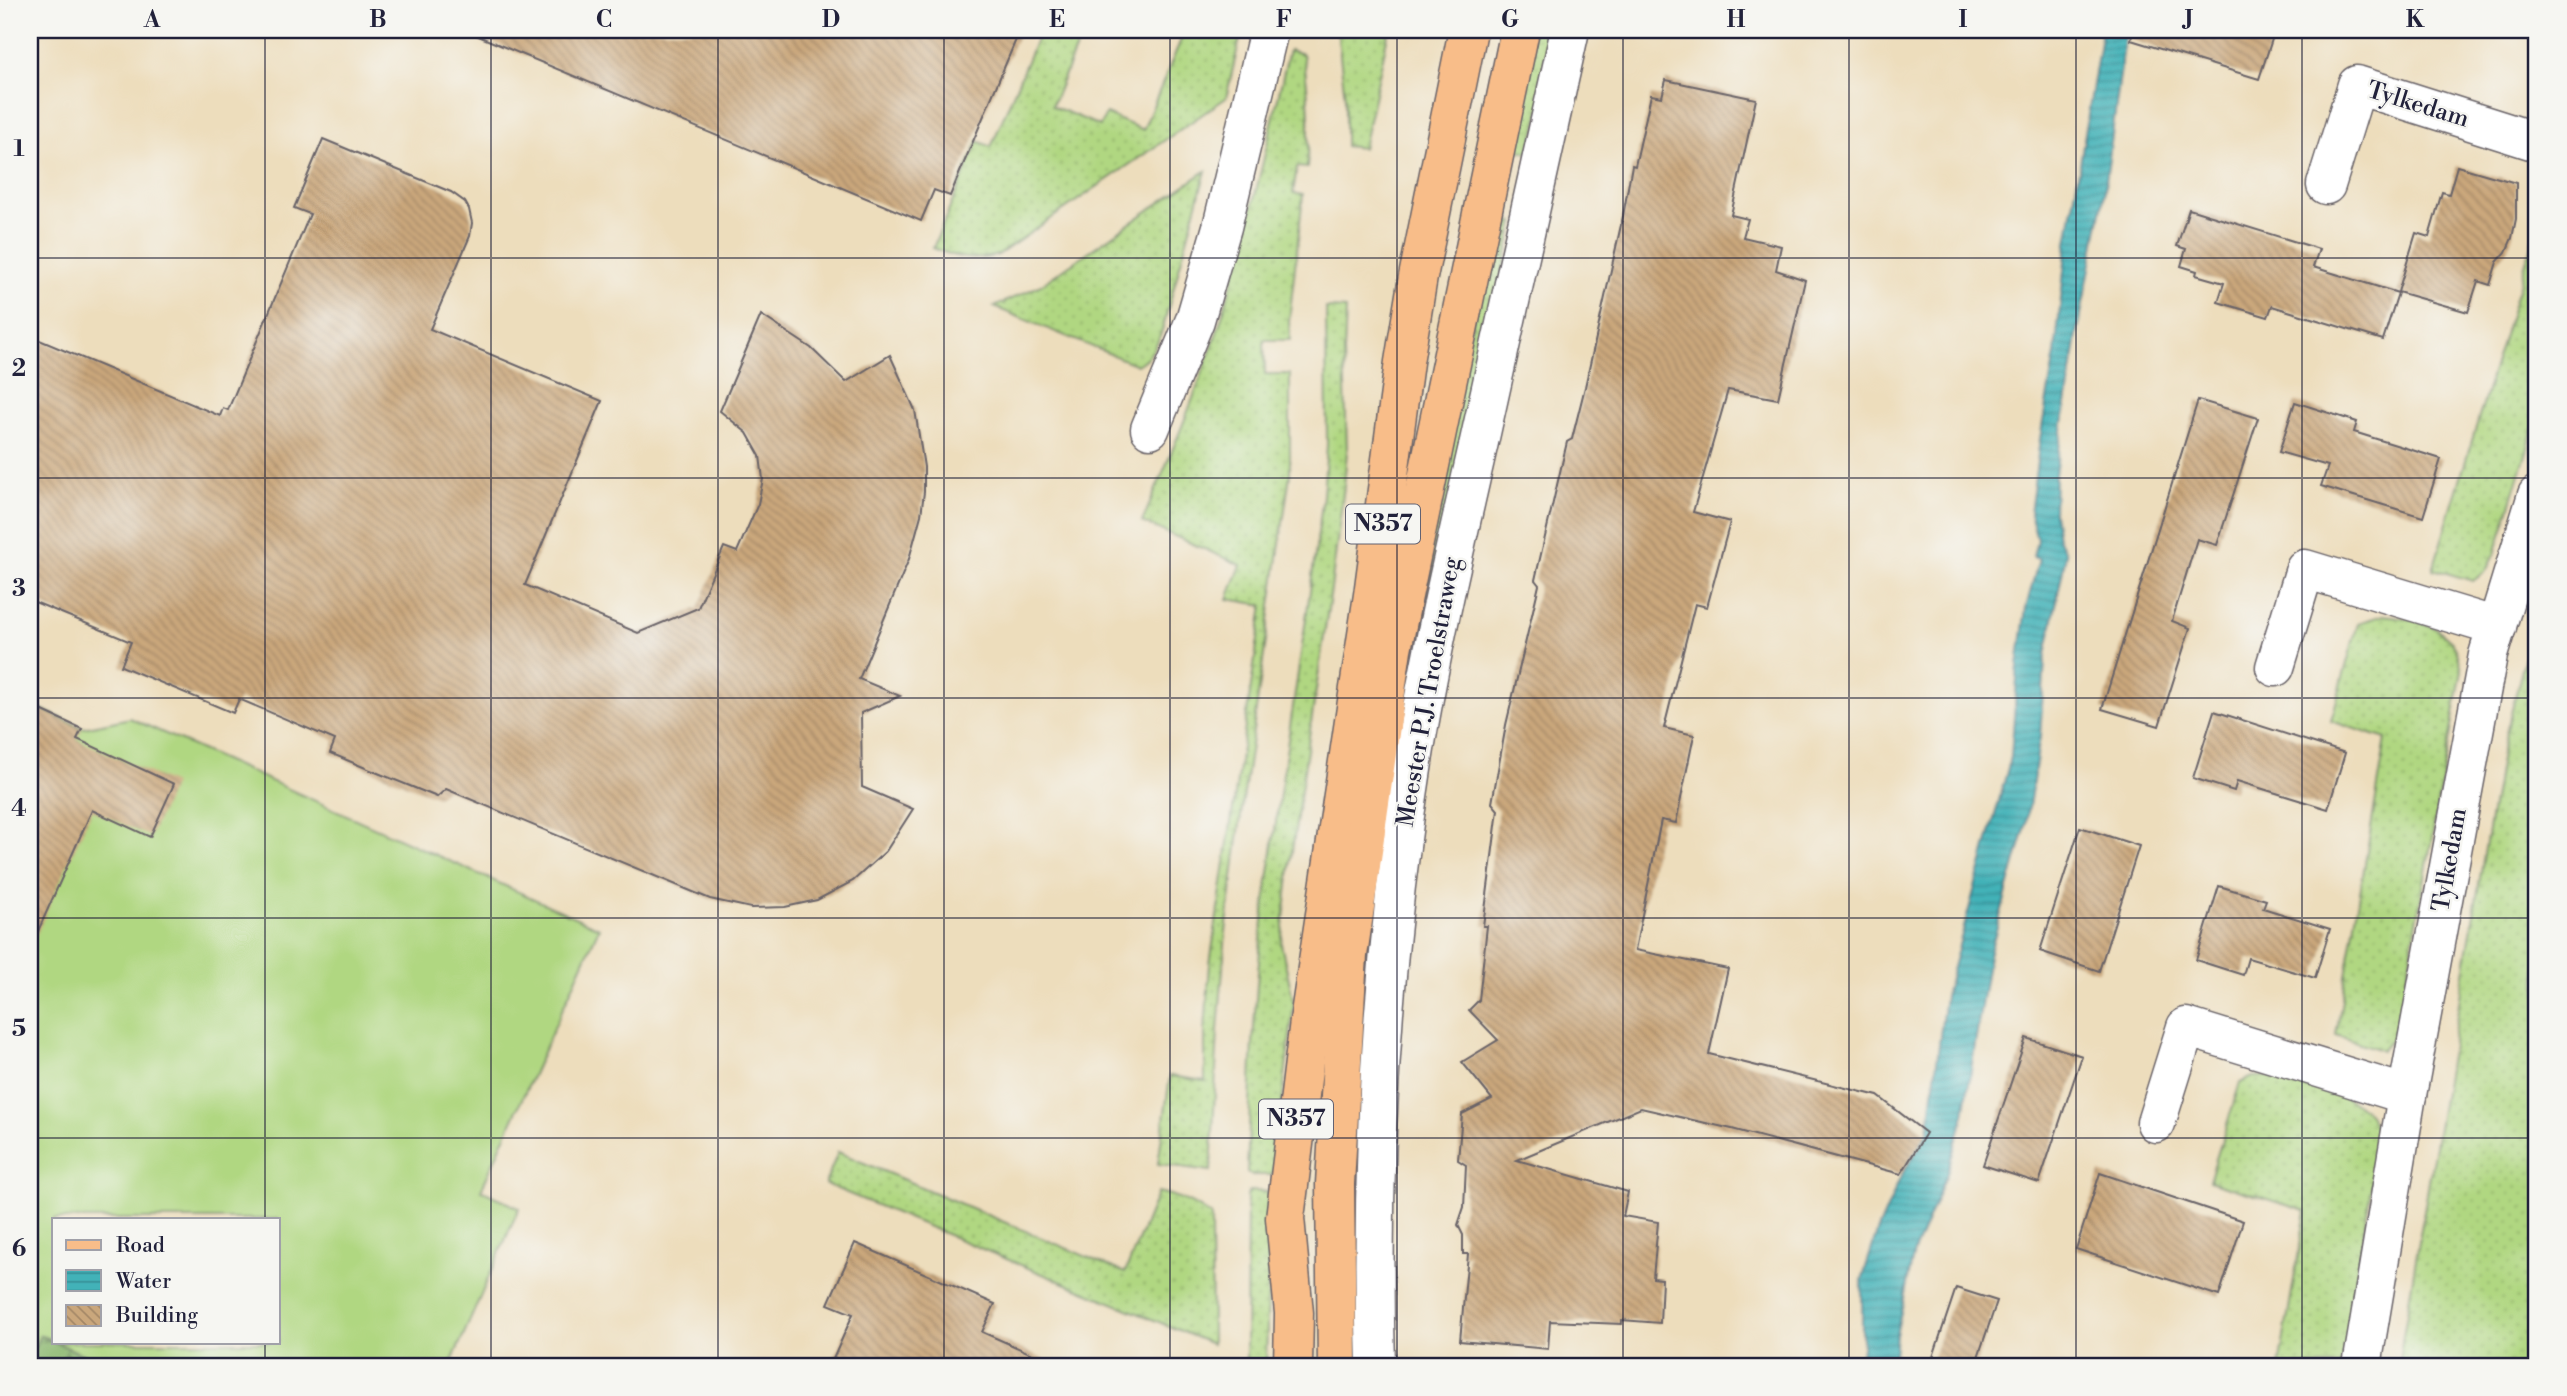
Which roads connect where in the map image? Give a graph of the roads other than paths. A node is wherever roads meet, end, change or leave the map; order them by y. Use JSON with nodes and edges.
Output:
{"nodes":[{"id":1,"x":1269,"y":30,"type":"edge"},
{"id":2,"x":1468,"y":30,"type":"edge"},
{"id":3,"x":1520,"y":30,"type":"edge"},
{"id":4,"x":1570,"y":30,"type":"edge"},
{"id":5,"x":2537,"y":142,"type":"edge"},
{"id":6,"x":2326,"y":185,"type":"dead end"},
{"id":7,"x":1150,"y":429,"type":"dead end"},
{"id":8,"x":2537,"y":495,"type":"edge"},
{"id":9,"x":2497,"y":626,"type":"junction"},
{"id":10,"x":2275,"y":667,"type":"dead end"},
{"id":11,"x":2407,"y":1095,"type":"junction"},
{"id":12,"x":2156,"y":1123,"type":"dead end"},
{"id":13,"x":1293,"y":1366,"type":"edge"},
{"id":14,"x":1337,"y":1366,"type":"edge"},
{"id":15,"x":1376,"y":1366,"type":"edge"},
{"id":16,"x":2362,"y":1366,"type":"edge"}],
"edges":[{"from":1,"to":7,"type":"street"},
{"from":2,"to":13,"type":"main road","number":"N357"},
{"from":3,"to":14,"type":"main road","name":"Meester P.J. Troelstraweg","number":"N357"},
{"from":4,"to":15,"type":"street","name":"Meester P.J. Troelstraweg"},
{"from":5,"to":6,"type":"street","name":"Tylkedam"},
{"from":8,"to":9,"type":"street","name":"Tylkedam"},
{"from":9,"to":10,"type":"street"},
{"from":9,"to":11,"type":"street","name":"Tylkedam"},
{"from":11,"to":12,"type":"street"},
{"from":11,"to":16,"type":"street","name":"Tylkedam"}]}
